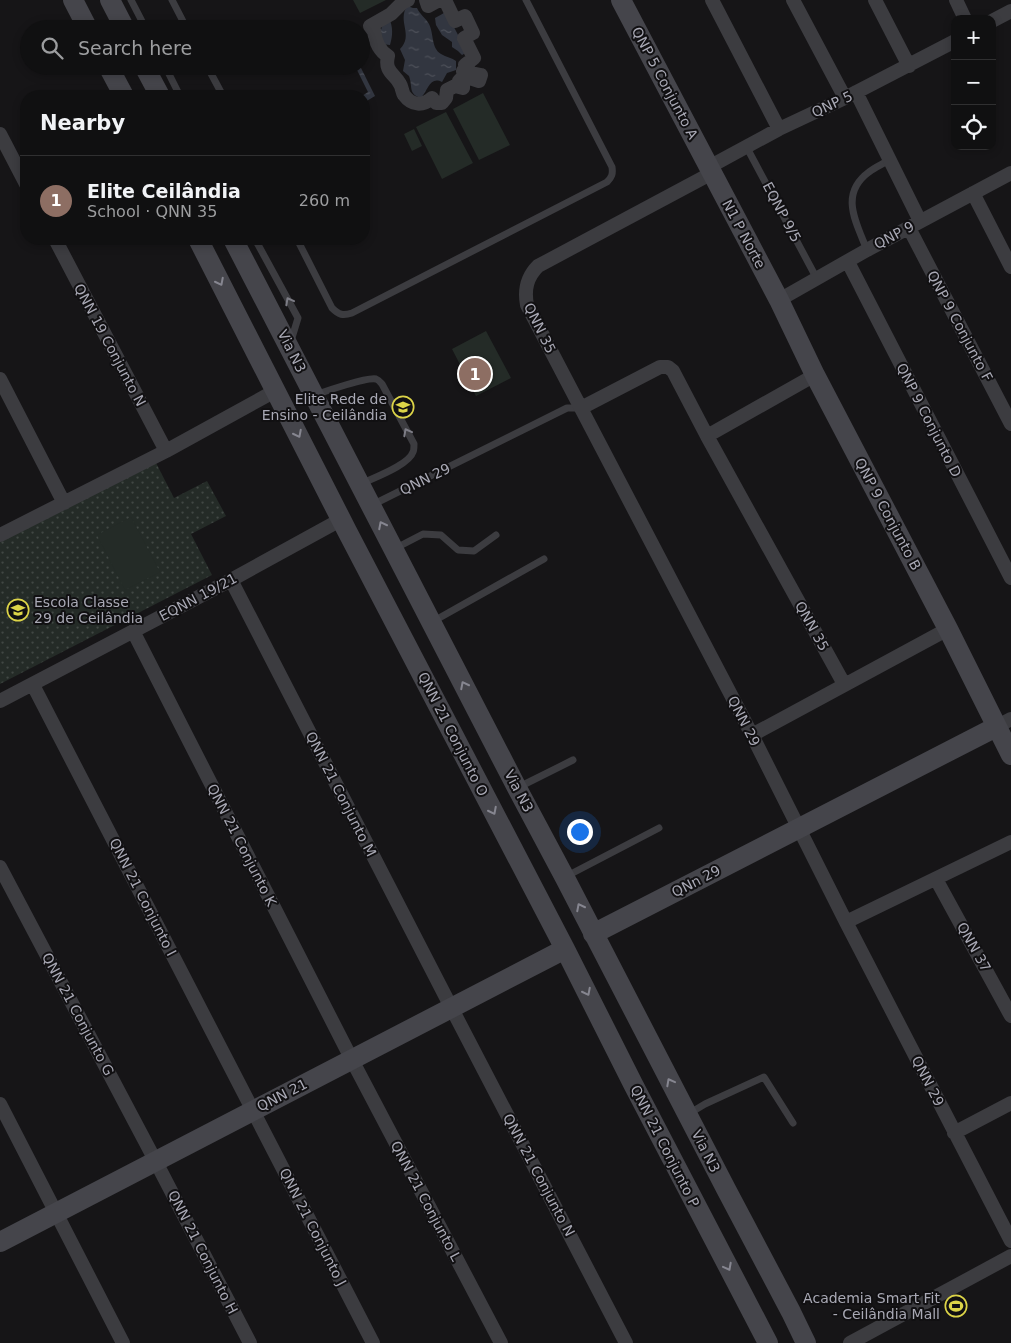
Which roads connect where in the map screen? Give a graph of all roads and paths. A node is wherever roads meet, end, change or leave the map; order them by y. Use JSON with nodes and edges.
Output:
{"nodes":[{"id":1,"x":73,"y":0,"type":"edge"},
{"id":2,"x":110,"y":0,"type":"edge"},
{"id":3,"x":132,"y":0,"type":"edge"},
{"id":4,"x":172,"y":0,"type":"edge"},
{"id":5,"x":408,"y":0,"type":"edge"},
{"id":6,"x":426,"y":0,"type":"edge"},
{"id":7,"x":439,"y":0,"type":"edge"},
{"id":8,"x":445,"y":0,"type":"edge"},
{"id":9,"x":526,"y":0,"type":"edge"},
{"id":10,"x":621,"y":0,"type":"edge"},
{"id":11,"x":712,"y":0,"type":"edge"},
{"id":12,"x":794,"y":0,"type":"edge"},
{"id":13,"x":875,"y":0,"type":"edge"},
{"id":14,"x":956,"y":0,"type":"edge"},
{"id":15,"x":1011,"y":11,"type":"edge"},
{"id":16,"x":963,"y":15,"type":"edge"},
{"id":17,"x":83,"y":20,"type":"edge"},
{"id":18,"x":120,"y":20,"type":"edge"},
{"id":19,"x":142,"y":20,"type":"edge"},
{"id":20,"x":182,"y":20,"type":"edge"},
{"id":21,"x":996,"y":20,"type":"edge"},
{"id":22,"x":951,"y":43,"type":"edge"},
{"id":23,"x":909,"y":66,"type":"junction"},
{"id":24,"x":113,"y":75,"type":"edge"},
{"id":25,"x":149,"y":75,"type":"edge"},
{"id":26,"x":170,"y":75,"type":"edge"},
{"id":27,"x":212,"y":75,"type":"edge"},
{"id":28,"x":121,"y":90,"type":"edge"},
{"id":29,"x":157,"y":90,"type":"edge"},
{"id":30,"x":177,"y":90,"type":"edge"},
{"id":31,"x":219,"y":90,"type":"edge"},
{"id":32,"x":850,"y":95,"type":"junction"},
{"id":33,"x":779,"y":129,"type":"junction"},
{"id":34,"x":0,"y":134,"type":"edge"},
{"id":35,"x":746,"y":146,"type":"junction"},
{"id":36,"x":890,"y":160,"type":"junction"},
{"id":37,"x":710,"y":170,"type":"junction"},
{"id":38,"x":20,"y":172,"type":"edge"},
{"id":39,"x":1011,"y":172,"type":"edge"},
{"id":40,"x":973,"y":193,"type":"junction"},
{"id":41,"x":914,"y":224,"type":"junction"},
{"id":42,"x":58,"y":245,"type":"edge"},
{"id":43,"x":201,"y":245,"type":"edge"},
{"id":44,"x":227,"y":245,"type":"edge"},
{"id":45,"x":236,"y":245,"type":"edge"},
{"id":46,"x":258,"y":245,"type":"edge"},
{"id":47,"x":300,"y":245,"type":"edge"},
{"id":48,"x":867,"y":250,"type":"junction"},
{"id":49,"x":848,"y":262,"type":"junction"},
{"id":50,"x":1011,"y":267,"type":"edge"},
{"id":51,"x":817,"y":278,"type":"junction"},
{"id":52,"x":779,"y":300,"type":"junction"},
{"id":53,"x":287,"y":341,"type":"junction"},
{"id":54,"x":815,"y":375,"type":"junction"},
{"id":55,"x":0,"y":379,"type":"edge"},
{"id":56,"x":275,"y":391,"type":"junction"},
{"id":57,"x":314,"y":395,"type":"junction"},
{"id":58,"x":582,"y":408,"type":"junction"},
{"id":59,"x":1011,"y":424,"type":"edge"},
{"id":60,"x":707,"y":436,"type":"junction"},
{"id":61,"x":166,"y":451,"type":"junction"},
{"id":62,"x":361,"y":484,"type":"junction"},
{"id":63,"x":64,"y":503,"type":"junction"},
{"id":64,"x":371,"y":505,"type":"junction"},
{"id":65,"x":344,"y":525,"type":"junction"},
{"id":66,"x":0,"y":535,"type":"edge"},
{"id":67,"x":496,"y":535,"type":"dead end"},
{"id":68,"x":394,"y":549,"type":"junction"},
{"id":69,"x":544,"y":560,"type":"dead end"},
{"id":70,"x":1011,"y":578,"type":"edge"},
{"id":71,"x":231,"y":580,"type":"junction"},
{"id":72,"x":432,"y":623,"type":"junction"},
{"id":73,"x":948,"y":628,"type":"junction"},
{"id":74,"x":133,"y":631,"type":"junction"},
{"id":75,"x":32,"y":684,"type":"junction"},
{"id":76,"x":844,"y":684,"type":"junction"},
{"id":77,"x":0,"y":700,"type":"edge"},
{"id":78,"x":475,"y":706,"type":"junction"},
{"id":79,"x":1004,"y":723,"type":"edge"},
{"id":80,"x":752,"y":735,"type":"junction"},
{"id":81,"x":1011,"y":755,"type":"edge"},
{"id":82,"x":466,"y":759,"type":"junction"},
{"id":83,"x":573,"y":760,"type":"dead end"},
{"id":84,"x":517,"y":788,"type":"junction"},
{"id":85,"x":659,"y":828,"type":"dead end"},
{"id":86,"x":799,"y":829,"type":"junction"},
{"id":87,"x":1011,"y":842,"type":"edge"},
{"id":88,"x":552,"y":855,"type":"junction"},
{"id":89,"x":0,"y":867,"type":"edge"},
{"id":90,"x":565,"y":878,"type":"junction"},
{"id":91,"x":936,"y":879,"type":"junction"},
{"id":92,"x":846,"y":922,"type":"junction"},
{"id":93,"x":593,"y":934,"type":"junction"},
{"id":94,"x":565,"y":948,"type":"junction"},
{"id":95,"x":451,"y":1008,"type":"junction"},
{"id":96,"x":1011,"y":1016,"type":"edge"},
{"id":97,"x":352,"y":1060,"type":"junction"},
{"id":98,"x":633,"y":1084,"type":"junction"},
{"id":99,"x":1011,"y":1103,"type":"edge"},
{"id":100,"x":0,"y":1104,"type":"edge"},
{"id":101,"x":253,"y":1110,"type":"junction"},
{"id":102,"x":687,"y":1115,"type":"junction"},
{"id":103,"x":793,"y":1123,"type":"dead end"},
{"id":104,"x":954,"y":1133,"type":"junction"},
{"id":105,"x":156,"y":1162,"type":"junction"},
{"id":106,"x":726,"y":1189,"type":"junction"},
{"id":107,"x":57,"y":1213,"type":"junction"},
{"id":108,"x":1007,"y":1223,"type":"edge"},
{"id":109,"x":711,"y":1235,"type":"junction"},
{"id":110,"x":1011,"y":1241,"type":"edge"},
{"id":111,"x":0,"y":1242,"type":"edge"},
{"id":112,"x":1011,"y":1256,"type":"edge"},
{"id":113,"x":791,"y":1312,"type":"junction"},
{"id":114,"x":123,"y":1343,"type":"edge"},
{"id":115,"x":250,"y":1343,"type":"edge"},
{"id":116,"x":373,"y":1343,"type":"edge"},
{"id":117,"x":501,"y":1343,"type":"edge"},
{"id":118,"x":626,"y":1343,"type":"edge"},
{"id":119,"x":768,"y":1343,"type":"edge"},
{"id":120,"x":806,"y":1343,"type":"edge"},
{"id":121,"x":850,"y":1343,"type":"edge"}],
"edges":[{"from":1,"to":17,"type":"main road"},
{"from":2,"to":18,"type":"main road"},
{"from":3,"to":19,"type":"lane"},
{"from":4,"to":20,"type":"lane"},
{"from":5,"to":8,"type":"street"},
{"from":6,"to":7,"type":"street"},
{"from":9,"to":47,"type":"lane"},
{"from":10,"to":37,"type":"main road","name":"QNP 5 Conjunto A"},
{"from":11,"to":33,"type":"street"},
{"from":12,"to":32,"type":"street"},
{"from":13,"to":23,"type":"street"},
{"from":14,"to":16,"type":"street"},
{"from":15,"to":21,"type":"street"},
{"from":22,"to":23,"type":"street","name":"QNP 5"},
{"from":23,"to":32,"type":"street","name":"QNP 5"},
{"from":24,"to":28,"type":"main road"},
{"from":25,"to":29,"type":"main road"},
{"from":26,"to":30,"type":"lane"},
{"from":27,"to":31,"type":"lane"},
{"from":32,"to":33,"type":"street","name":"QNP 5"},
{"from":32,"to":36,"type":"street"},
{"from":33,"to":35,"type":"street","name":"QNP 5"},
{"from":34,"to":38,"type":"street"},
{"from":35,"to":37,"type":"street","name":"QNP 5"},
{"from":35,"to":51,"type":"lane","name":"EQNP 9/5"},
{"from":36,"to":41,"type":"street"},
{"from":36,"to":48,"type":"lane"},
{"from":37,"to":52,"type":"main road","name":"N1 P Norte"},
{"from":37,"to":58,"type":"street","name":"QNN 35"},
{"from":39,"to":40,"type":"street","name":"QNP 9"},
{"from":40,"to":41,"type":"street","name":"QNP 9"},
{"from":40,"to":50,"type":"street"},
{"from":41,"to":48,"type":"street","name":"QNP 9"},
{"from":41,"to":59,"type":"street","name":"QNP 9 Conjunto F"},
{"from":42,"to":61,"type":"street","name":"QNN 19 Conjunto N"},
{"from":43,"to":56,"type":"main road","one_way":true},
{"from":44,"to":53,"type":"main road"},
{"from":45,"to":53,"type":"main road","name":"Via N3"},
{"from":53,"to":46,"type":"lane","one_way":true},
{"from":48,"to":49,"type":"street","name":"QNP 9"},
{"from":49,"to":51,"type":"street","name":"QNP 9"},
{"from":49,"to":70,"type":"street","name":"QNP 9 Conjunto D"},
{"from":51,"to":52,"type":"street","name":"QNP 9"},
{"from":52,"to":54,"type":"main road","name":"QNP 9 Conjunto B"},
{"from":53,"to":57,"type":"main road","name":"Via N3"},
{"from":54,"to":60,"type":"street"},
{"from":54,"to":73,"type":"main road","name":"QNP 9 Conjunto B"},
{"from":55,"to":63,"type":"street"},
{"from":56,"to":61,"type":"street"},
{"from":56,"to":65,"type":"main road","one_way":true},
{"from":57,"to":62,"type":"main road","name":"Via N3"},
{"from":62,"to":57,"type":"lane","one_way":true},
{"from":58,"to":60,"type":"street","name":"QNN 35"},
{"from":58,"to":64,"type":"lane","name":"QNN 29"},
{"from":58,"to":80,"type":"street","name":"QNN 29"},
{"from":60,"to":76,"type":"street","name":"QNN 35"},
{"from":61,"to":63,"type":"street"},
{"from":62,"to":64,"type":"main road","name":"Via N3"},
{"from":63,"to":66,"type":"street"},
{"from":68,"to":64,"type":"main road","name":"Via N3","one_way":true},
{"from":65,"to":71,"type":"street","name":"EQNN 19/21"},
{"from":65,"to":78,"type":"main road"},
{"from":65,"to":82,"type":"main road","name":"QNN 21 Conjunto O"},
{"from":67,"to":68,"type":"lane"},
{"from":68,"to":72,"type":"main road","name":"Via N3"},
{"from":69,"to":72,"type":"lane"},
{"from":71,"to":74,"type":"street","name":"EQNN 19/21"},
{"from":71,"to":95,"type":"street","name":"QNN 21 Conjunto M"},
{"from":78,"to":72,"type":"main road","name":"Via N3","one_way":true},
{"from":73,"to":76,"type":"street"},
{"from":73,"to":79,"type":"main road","name":"QNP 9 Conjunto B"},
{"from":74,"to":75,"type":"street","name":"EQNN 19/21"},
{"from":74,"to":97,"type":"street","name":"QNN 21 Conjunto K"},
{"from":75,"to":77,"type":"street","name":"EQNN 19/21"},
{"from":75,"to":101,"type":"street","name":"QNN 21 Conjunto I"},
{"from":76,"to":80,"type":"street"},
{"from":78,"to":84,"type":"main road","name":"Via N3"},
{"from":79,"to":81,"type":"main road","name":"QNP 9 Conjunto B"},
{"from":79,"to":86,"type":"main road"},
{"from":80,"to":86,"type":"street","name":"QNN 29"},
{"from":82,"to":88,"type":"main road"},
{"from":82,"to":94,"type":"main road","name":"QNN 21 Conjunto O","one_way":true},
{"from":83,"to":84,"type":"lane"},
{"from":84,"to":88,"type":"main road","name":"Via N3"},
{"from":85,"to":90,"type":"lane"},
{"from":86,"to":92,"type":"street","name":"QNN 29"},
{"from":86,"to":93,"type":"main road","name":"QNn 29"},
{"from":87,"to":91,"type":"street"},
{"from":88,"to":90,"type":"main road","name":"Via N3"},
{"from":89,"to":105,"type":"street","name":"QNN 21 Conjunto G"},
{"from":93,"to":90,"type":"main road","name":"Via N3","one_way":true},
{"from":91,"to":92,"type":"street"},
{"from":91,"to":96,"type":"street","name":"QNN 37"},
{"from":92,"to":104,"type":"street","name":"QNN 29"},
{"from":102,"to":93,"type":"main road","name":"Via N3","one_way":true},
{"from":94,"to":95,"type":"main road","name":"QNN 21"},
{"from":94,"to":98,"type":"main road","name":"QNN 21 Conjunto P","one_way":true},
{"from":95,"to":97,"type":"main road","name":"QNN 21"},
{"from":95,"to":118,"type":"street","name":"QNN 21 Conjunto N"},
{"from":97,"to":101,"type":"main road","name":"QNN 21"},
{"from":97,"to":117,"type":"street","name":"QNN 21 Conjunto L"},
{"from":98,"to":106,"type":"main road"},
{"from":98,"to":109,"type":"main road","name":"QNN 21 Conjunto P"},
{"from":99,"to":104,"type":"street"},
{"from":100,"to":107,"type":"street"},
{"from":101,"to":105,"type":"main road","name":"QNN 21"},
{"from":101,"to":116,"type":"street","name":"QNN 21 Conjunto J"},
{"from":102,"to":103,"type":"lane"},
{"from":102,"to":106,"type":"main road","name":"Via N3"},
{"from":104,"to":108,"type":"street","name":"QNN 29"},
{"from":105,"to":107,"type":"main road","name":"QNN 21"},
{"from":105,"to":115,"type":"street","name":"QNN 21 Conjunto H"},
{"from":106,"to":113,"type":"main road","name":"Via N3"},
{"from":107,"to":111,"type":"main road","name":"QNN 21"},
{"from":107,"to":114,"type":"street"},
{"from":108,"to":110,"type":"street","name":"QNN 29"},
{"from":109,"to":113,"type":"main road"},
{"from":109,"to":119,"type":"main road","name":"QNN 21 Conjunto P","one_way":true},
{"from":112,"to":121,"type":"street"},
{"from":113,"to":120,"type":"main road","name":"Via N3"}]}
